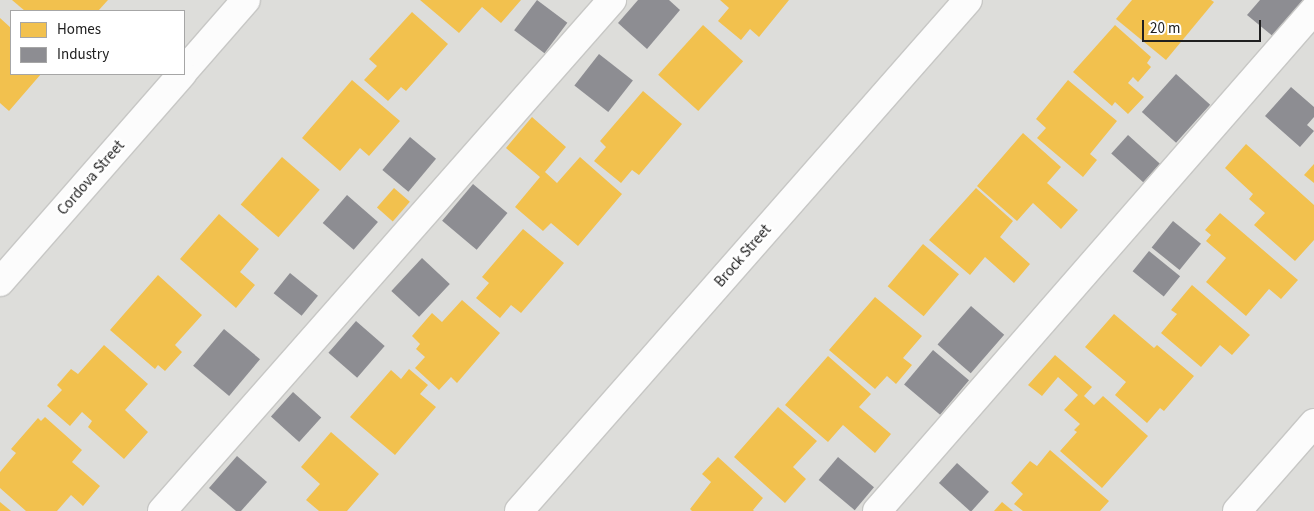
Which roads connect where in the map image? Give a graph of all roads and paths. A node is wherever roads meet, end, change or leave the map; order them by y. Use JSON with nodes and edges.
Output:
{"nodes":[{"id":1,"x":246,"y":0,"type":"edge"},
{"id":2,"x":612,"y":0,"type":"edge"},
{"id":3,"x":968,"y":0,"type":"edge"},
{"id":4,"x":1314,"y":10,"type":"edge"},
{"id":5,"x":185,"y":70,"type":"edge"},
{"id":6,"x":180,"y":75,"type":"edge"},
{"id":7,"x":0,"y":282,"type":"edge"},
{"id":8,"x":1314,"y":423,"type":"edge"},
{"id":9,"x":162,"y":511,"type":"edge"},
{"id":10,"x":519,"y":511,"type":"edge"},
{"id":11,"x":877,"y":511,"type":"edge"},
{"id":12,"x":1237,"y":511,"type":"edge"}],
"edges":[{"from":1,"to":5,"type":"street","name":"Cordova Street"},
{"from":2,"to":9,"type":"street"},
{"from":3,"to":10,"type":"street","name":"Brock Street"},
{"from":4,"to":11,"type":"street"},
{"from":6,"to":7,"type":"street","name":"Cordova Street"},
{"from":8,"to":12,"type":"street"}]}
